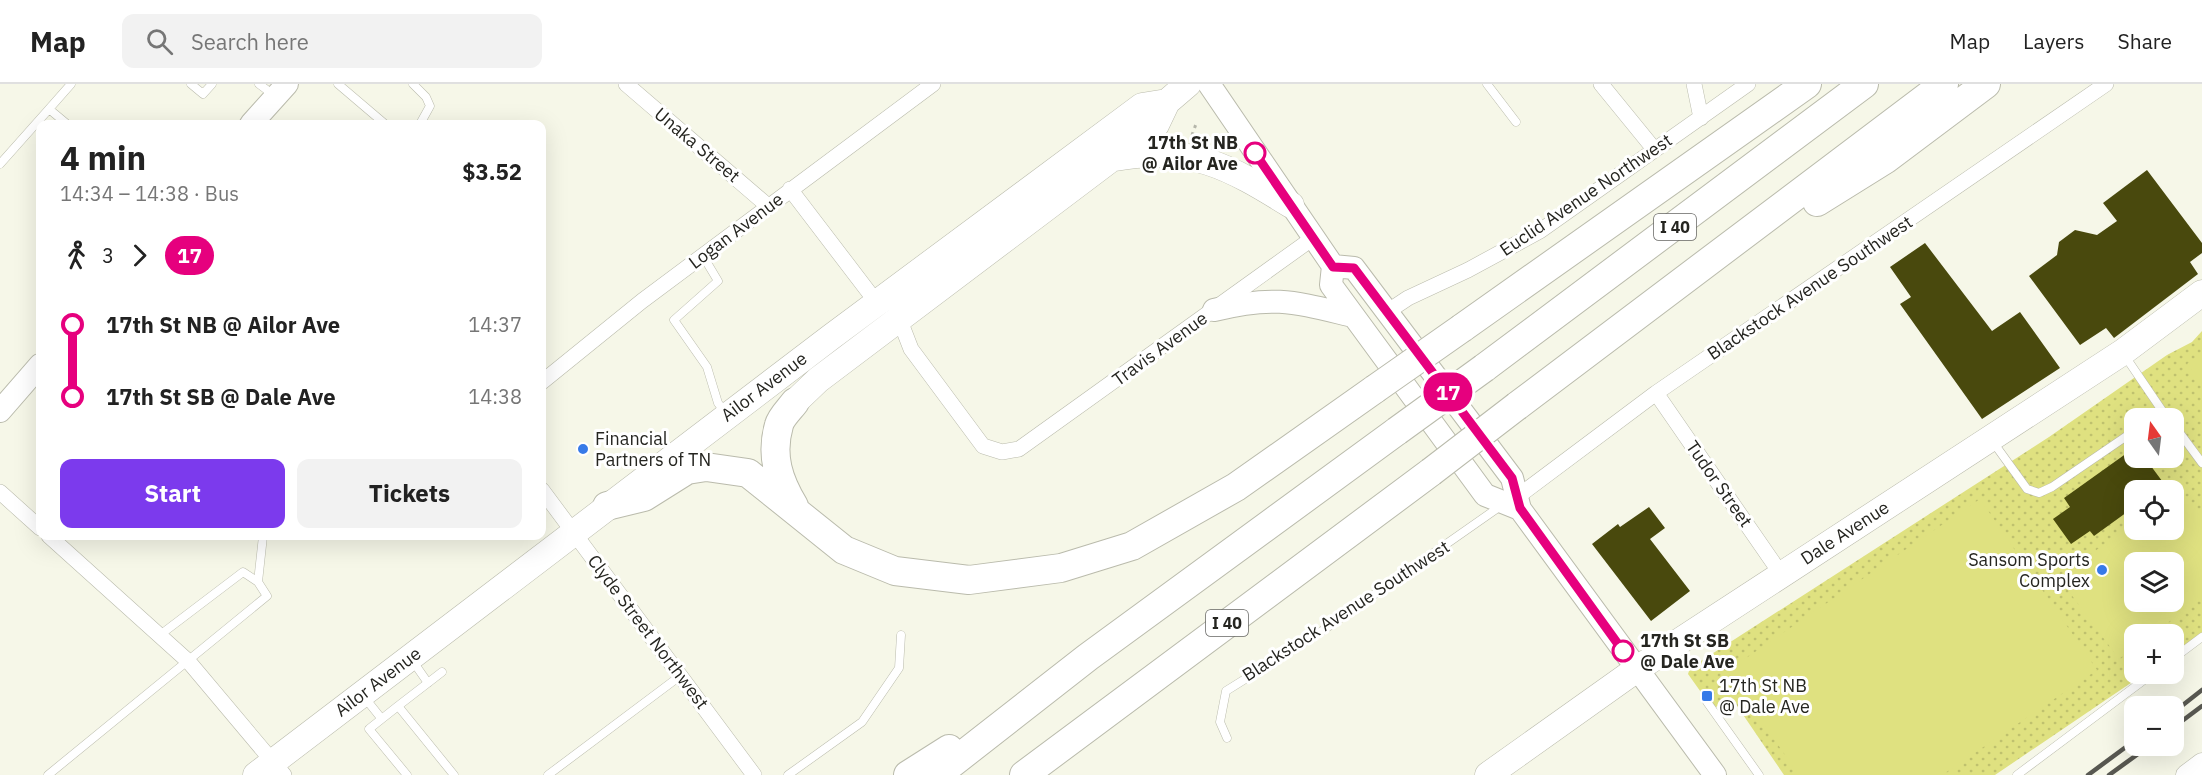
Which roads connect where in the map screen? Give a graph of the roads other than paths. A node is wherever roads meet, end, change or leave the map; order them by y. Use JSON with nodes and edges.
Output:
{"nodes":[{"id":1,"x":71,"y":84,"type":"edge"},
{"id":2,"x":191,"y":84,"type":"edge"},
{"id":3,"x":212,"y":84,"type":"edge"},
{"id":4,"x":338,"y":84,"type":"edge"},
{"id":5,"x":413,"y":84,"type":"edge"},
{"id":6,"x":626,"y":84,"type":"edge"},
{"id":7,"x":933,"y":84,"type":"edge"},
{"id":8,"x":1188,"y":84,"type":"edge"},
{"id":9,"x":1209,"y":84,"type":"edge"},
{"id":10,"x":1487,"y":84,"type":"edge"},
{"id":11,"x":1601,"y":84,"type":"edge"},
{"id":12,"x":1694,"y":84,"type":"edge"},
{"id":13,"x":1748,"y":84,"type":"edge"},
{"id":14,"x":1807,"y":84,"type":"edge"},
{"id":15,"x":1864,"y":84,"type":"edge"},
{"id":16,"x":1944,"y":84,"type":"edge"},
{"id":17,"x":1986,"y":84,"type":"edge"},
{"id":18,"x":2106,"y":84,"type":"edge"},
{"id":19,"x":274,"y":88,"type":"edge"},
{"id":20,"x":1167,"y":102,"type":"junction"},
{"id":21,"x":49,"y":109,"type":"junction"},
{"id":22,"x":1701,"y":118,"type":"junction"},
{"id":23,"x":39,"y":120,"type":"edge"},
{"id":24,"x":62,"y":120,"type":"edge"},
{"id":25,"x":254,"y":120,"type":"edge"},
{"id":26,"x":380,"y":120,"type":"edge"},
{"id":27,"x":422,"y":120,"type":"edge"},
{"id":28,"x":1516,"y":122,"type":"dead end"},
{"id":29,"x":36,"y":124,"type":"edge"},
{"id":30,"x":1654,"y":149,"type":"junction"},
{"id":31,"x":1112,"y":158,"type":"junction"},
{"id":32,"x":0,"y":164,"type":"edge"},
{"id":33,"x":790,"y":189,"type":"junction"},
{"id":34,"x":1291,"y":205,"type":"junction"},
{"id":35,"x":768,"y":206,"type":"junction"},
{"id":36,"x":1313,"y":238,"type":"junction"},
{"id":37,"x":703,"y":256,"type":"junction"},
{"id":38,"x":1333,"y":267,"type":"junction"},
{"id":39,"x":2202,"y":293,"type":"edge"},
{"id":40,"x":877,"y":303,"type":"junction"},
{"id":41,"x":1214,"y":310,"type":"junction"},
{"id":42,"x":1387,"y":312,"type":"junction"},
{"id":43,"x":1353,"y":316,"type":"junction"},
{"id":44,"x":899,"y":318,"type":"junction"},
{"id":45,"x":1630,"y":320,"type":"junction"},
{"id":46,"x":2123,"y":352,"type":"junction"},
{"id":47,"x":36,"y":370,"type":"edge"},
{"id":48,"x":546,"y":378,"type":"edge"},
{"id":49,"x":1656,"y":393,"type":"junction"},
{"id":50,"x":795,"y":402,"type":"joint"},
{"id":51,"x":2161,"y":408,"type":"edge"},
{"id":52,"x":0,"y":411,"type":"edge"},
{"id":53,"x":727,"y":415,"type":"junction"},
{"id":54,"x":2124,"y":438,"type":"edge"},
{"id":55,"x":1990,"y":439,"type":"junction"},
{"id":56,"x":2184,"y":439,"type":"edge"},
{"id":57,"x":2202,"y":463,"type":"edge"},
{"id":58,"x":0,"y":492,"type":"edge"},
{"id":59,"x":546,"y":496,"type":"edge"},
{"id":60,"x":1514,"y":503,"type":"junction"},
{"id":61,"x":607,"y":506,"type":"junction"},
{"id":62,"x":798,"y":513,"type":"junction"},
{"id":63,"x":36,"y":524,"type":"edge"},
{"id":64,"x":573,"y":533,"type":"junction"},
{"id":65,"x":53,"y":540,"type":"edge"},
{"id":66,"x":263,"y":540,"type":"edge"},
{"id":67,"x":1781,"y":574,"type":"junction"},
{"id":68,"x":258,"y":582,"type":"junction"},
{"id":69,"x":160,"y":635,"type":"junction"},
{"id":70,"x":901,"y":635,"type":"dead end"},
{"id":71,"x":2202,"y":638,"type":"edge"},
{"id":72,"x":2184,"y":651,"type":"edge"},
{"id":73,"x":1088,"y":657,"type":"junction"},
{"id":74,"x":410,"y":658,"type":"junction"},
{"id":75,"x":189,"y":662,"type":"junction"},
{"id":76,"x":1637,"y":669,"type":"junction"},
{"id":77,"x":442,"y":672,"type":"dead end"},
{"id":78,"x":680,"y":676,"type":"junction"},
{"id":79,"x":428,"y":683,"type":"junction"},
{"id":80,"x":2139,"y":684,"type":"edge"},
{"id":81,"x":362,"y":694,"type":"junction"},
{"id":82,"x":1707,"y":702,"type":"dead end"},
{"id":83,"x":399,"y":706,"type":"junction"},
{"id":84,"x":381,"y":718,"type":"junction"},
{"id":85,"x":1227,"y":738,"type":"dead end"},
{"id":86,"x":2202,"y":763,"type":"edge"},
{"id":87,"x":272,"y":770,"type":"edge"},
{"id":88,"x":48,"y":775,"type":"edge"},
{"id":89,"x":407,"y":775,"type":"edge"},
{"id":90,"x":454,"y":775,"type":"edge"},
{"id":91,"x":548,"y":775,"type":"edge"},
{"id":92,"x":754,"y":775,"type":"edge"},
{"id":93,"x":788,"y":775,"type":"edge"},
{"id":94,"x":908,"y":775,"type":"edge"},
{"id":95,"x":937,"y":775,"type":"edge"},
{"id":96,"x":1024,"y":775,"type":"edge"},
{"id":97,"x":1488,"y":775,"type":"edge"},
{"id":98,"x":1715,"y":775,"type":"edge"},
{"id":99,"x":1759,"y":775,"type":"edge"},
{"id":100,"x":2017,"y":775,"type":"edge"},
{"id":101,"x":2186,"y":775,"type":"edge"}],
"edges":[{"from":1,"to":21,"type":"lane"},
{"from":2,"to":3,"type":"lane"},
{"from":4,"to":26,"type":"lane"},
{"from":5,"to":27,"type":"lane"},
{"from":6,"to":35,"type":"street","name":"Unaka Street"},
{"from":7,"to":33,"type":"street","name":"Logan Avenue"},
{"from":8,"to":20,"type":"main road","name":"Ailor Avenue"},
{"from":9,"to":34,"type":"main road"},
{"from":10,"to":28,"type":"lane"},
{"from":11,"to":30,"type":"street"},
{"from":12,"to":22,"type":"street"},
{"from":13,"to":22,"type":"street","name":"Euclid Avenue Northwest"},
{"from":14,"to":62,"type":"highway","bridge":true},
{"from":15,"to":73,"type":"highway","number":"I 40","bridge":true},
{"from":16,"to":45,"type":"highway","number":"I 40"},
{"from":17,"to":45,"type":"highway"},
{"from":18,"to":49,"type":"street","name":"Blackstock Avenue Southwest"},
{"from":19,"to":25,"type":"main road"},
{"from":20,"to":31,"type":"main road","name":"Ailor Avenue"},
{"from":20,"to":40,"type":"main road","name":"Ailor Avenue"},
{"from":21,"to":23,"type":"lane"},
{"from":21,"to":24,"type":"lane"},
{"from":22,"to":30,"type":"street","name":"Euclid Avenue Northwest"},
{"from":29,"to":32,"type":"lane"},
{"from":30,"to":42,"type":"street","name":"Euclid Avenue Northwest"},
{"from":31,"to":34,"type":"main road"},
{"from":31,"to":44,"type":"main road","name":"Ailor Avenue"},
{"from":33,"to":35,"type":"street","name":"Logan Avenue"},
{"from":33,"to":40,"type":"street"},
{"from":34,"to":36,"type":"main road"},
{"from":35,"to":37,"type":"street","name":"Logan Avenue"},
{"from":36,"to":38,"type":"main road"},
{"from":36,"to":41,"type":"street","name":"Travis Avenue"},
{"from":37,"to":48,"type":"street","name":"Logan Avenue"},
{"from":37,"to":53,"type":"lane"},
{"from":38,"to":42,"type":"main road"},
{"from":38,"to":43,"type":"main road"},
{"from":39,"to":46,"type":"main road","name":"Dale Avenue"},
{"from":40,"to":53,"type":"main road","name":"Ailor Avenue"},
{"from":41,"to":43,"type":"main road"},
{"from":41,"to":44,"type":"street","name":"Travis Avenue"},
{"from":42,"to":60,"type":"main road"},
{"from":43,"to":60,"type":"main road"},
{"from":44,"to":50,"type":"main road","name":"Ailor Avenue"},
{"from":45,"to":96,"type":"highway","number":"I 40","bridge":true},
{"from":46,"to":51,"type":"lane"},
{"from":46,"to":55,"type":"main road","name":"Dale Avenue"},
{"from":47,"to":52,"type":"main road"},
{"from":49,"to":60,"type":"street","name":"Blackstock Avenue Southwest"},
{"from":49,"to":67,"type":"street","name":"Tudor Street"},
{"from":50,"to":62,"type":"highway"},
{"from":53,"to":61,"type":"main road","name":"Ailor Avenue"},
{"from":54,"to":55,"type":"lane"},
{"from":55,"to":67,"type":"main road","name":"Dale Avenue"},
{"from":56,"to":57,"type":"lane"},
{"from":58,"to":63,"type":"street"},
{"from":59,"to":64,"type":"street","name":"Clyde Street Northwest"},
{"from":60,"to":76,"type":"main road"},
{"from":60,"to":85,"type":"lane","name":"Blackstock Avenue Southwest"},
{"from":61,"to":62,"type":"highway"},
{"from":61,"to":64,"type":"main road","name":"Ailor Avenue"},
{"from":64,"to":74,"type":"main road","name":"Ailor Avenue"},
{"from":64,"to":78,"type":"street","name":"Clyde Street Northwest"},
{"from":65,"to":69,"type":"street"},
{"from":66,"to":68,"type":"lane"},
{"from":67,"to":76,"type":"main road","name":"Dale Avenue"},
{"from":68,"to":69,"type":"lane"},
{"from":68,"to":75,"type":"lane"},
{"from":69,"to":75,"type":"street"},
{"from":70,"to":93,"type":"lane"},
{"from":71,"to":72,"type":"lane"},
{"from":73,"to":94,"type":"highway"},
{"from":73,"to":95,"type":"highway","number":"I 40"},
{"from":74,"to":79,"type":"lane"},
{"from":74,"to":81,"type":"main road","name":"Ailor Avenue"},
{"from":75,"to":87,"type":"street"},
{"from":75,"to":88,"type":"lane"},
{"from":76,"to":97,"type":"main road","name":"Dale Avenue"},
{"from":76,"to":98,"type":"main road"},
{"from":77,"to":79,"type":"lane"},
{"from":78,"to":91,"type":"lane"},
{"from":78,"to":92,"type":"street","name":"Clyde Street Northwest"},
{"from":79,"to":83,"type":"lane"},
{"from":80,"to":100,"type":"lane"},
{"from":81,"to":84,"type":"lane"},
{"from":81,"to":87,"type":"main road","name":"Ailor Avenue"},
{"from":82,"to":99,"type":"lane"},
{"from":83,"to":84,"type":"lane"},
{"from":83,"to":90,"type":"lane"},
{"from":84,"to":89,"type":"lane"},
{"from":86,"to":101,"type":"street"}]}
